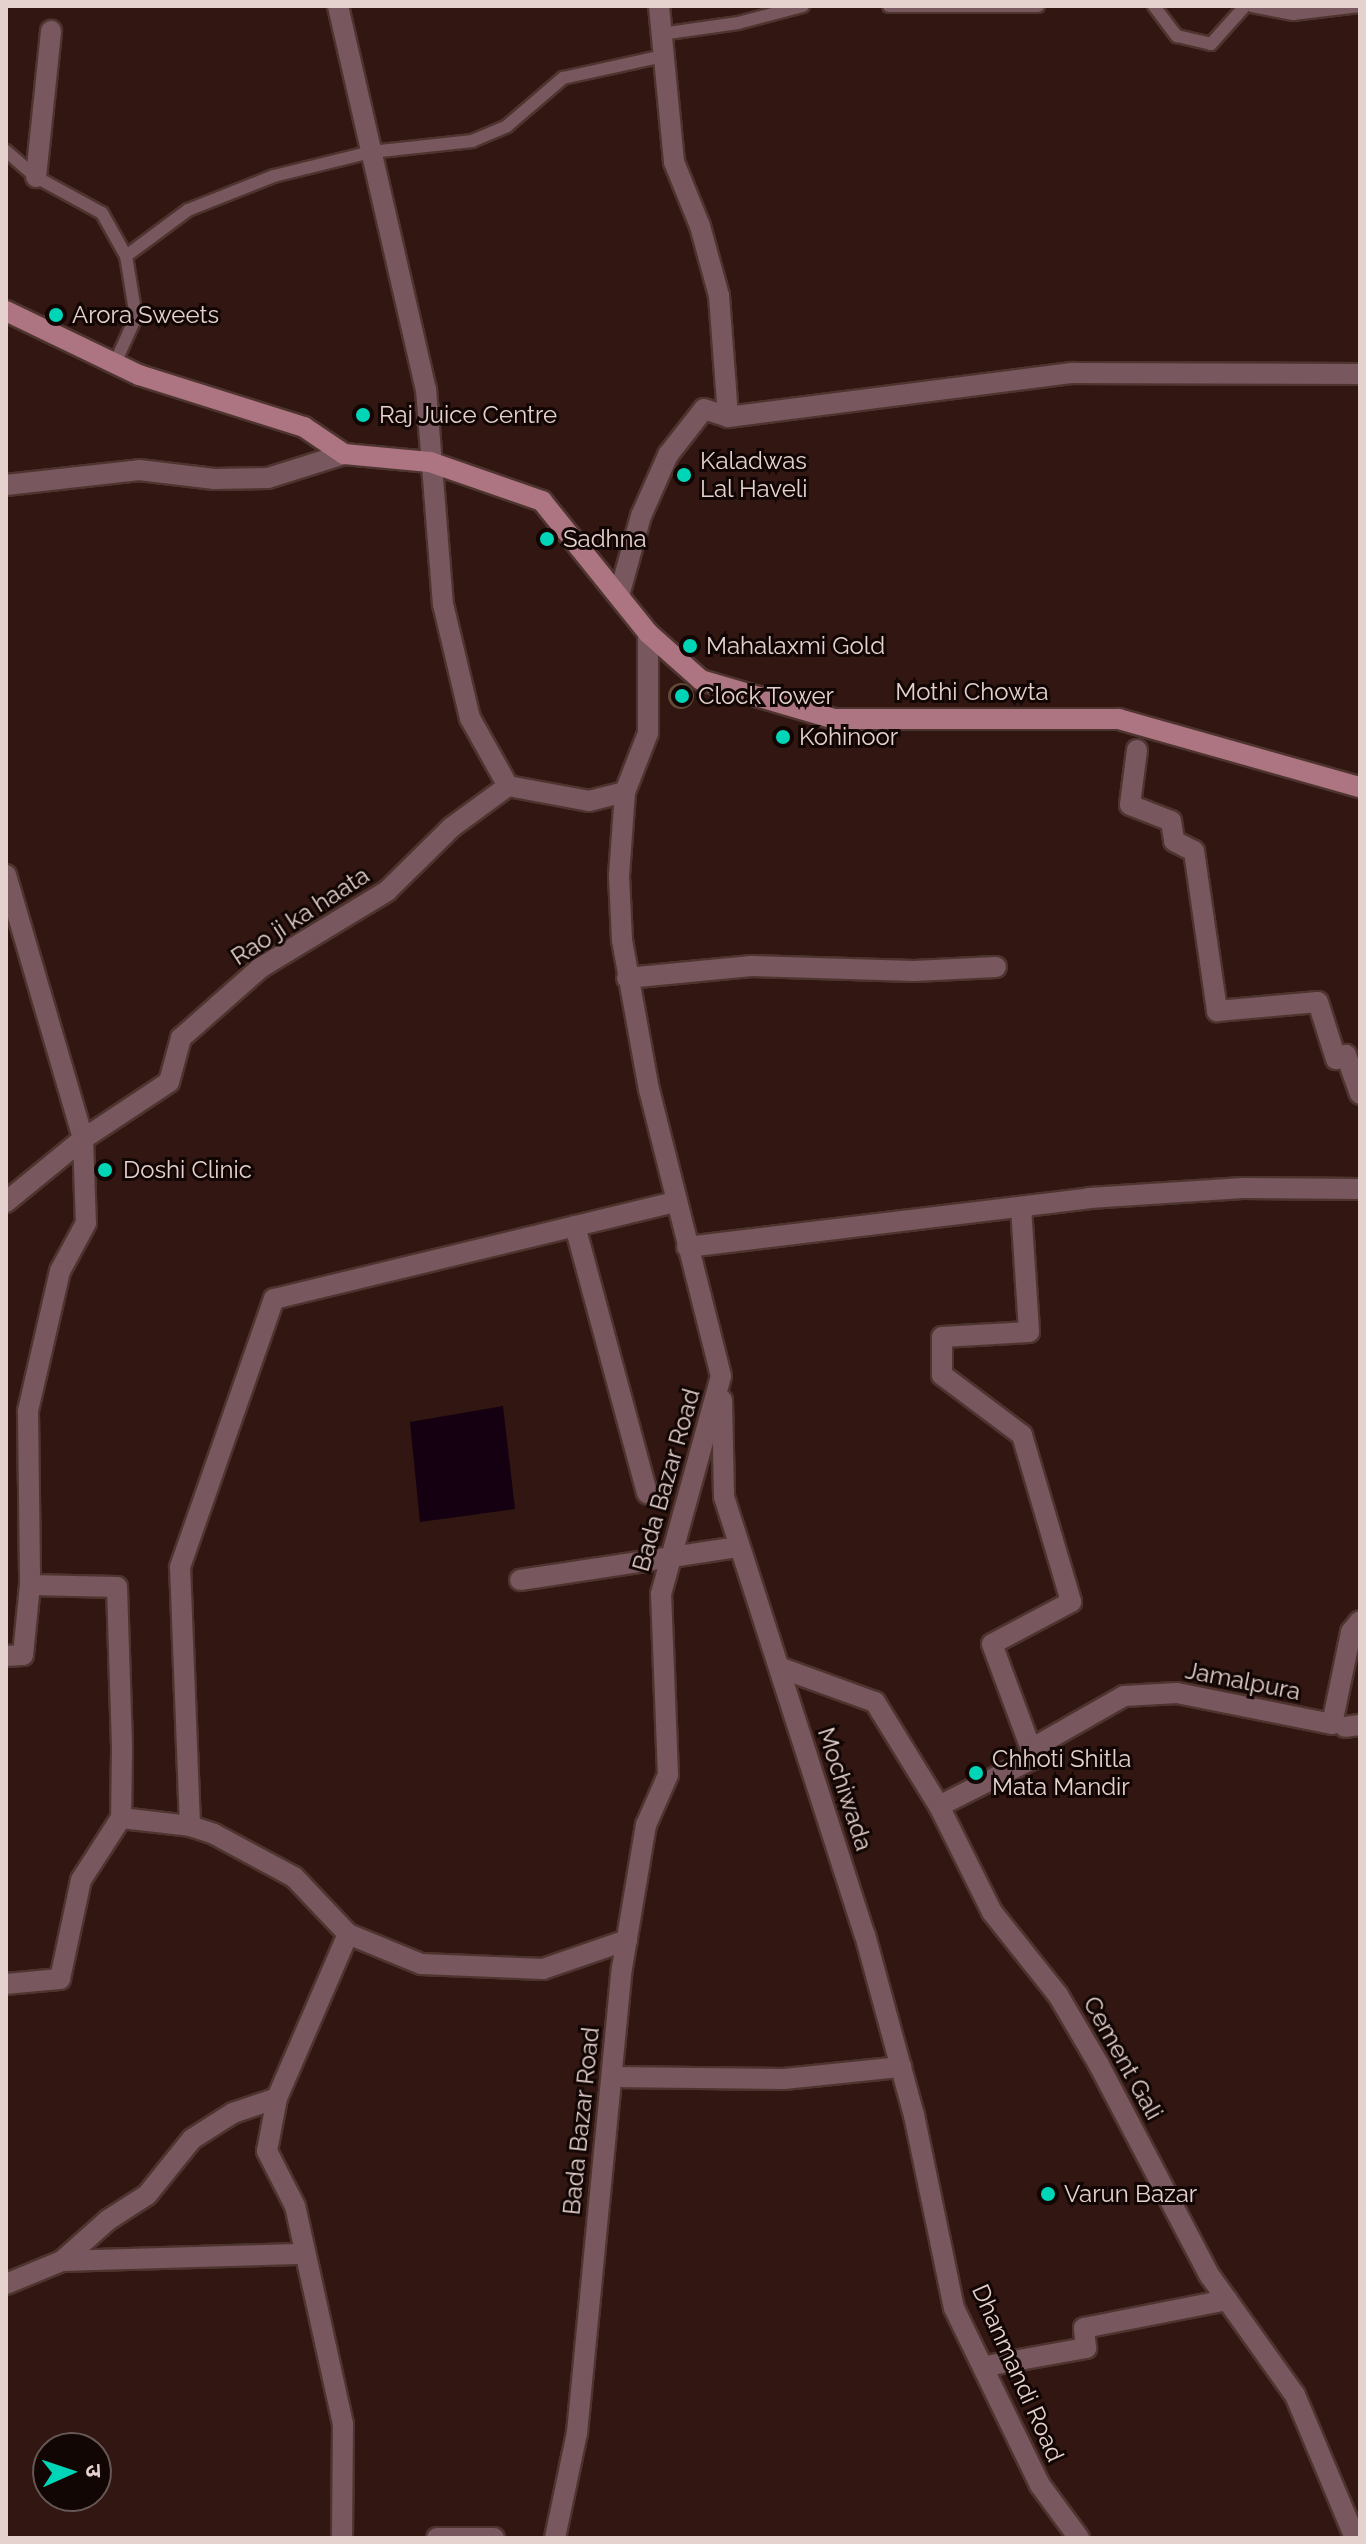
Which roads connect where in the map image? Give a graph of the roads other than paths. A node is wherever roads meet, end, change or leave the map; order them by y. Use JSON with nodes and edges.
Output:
{"nodes":[{"id":1,"x":338,"y":6,"type":"edge"},
{"id":2,"x":659,"y":6,"type":"edge"},
{"id":3,"x":803,"y":6,"type":"edge"},
{"id":4,"x":889,"y":6,"type":"edge"},
{"id":5,"x":1038,"y":6,"type":"edge"},
{"id":6,"x":1154,"y":6,"type":"edge"},
{"id":7,"x":1245,"y":6,"type":"edge"},
{"id":8,"x":1252,"y":6,"type":"edge"},
{"id":9,"x":1360,"y":6,"type":"edge"},
{"id":10,"x":51,"y":31,"type":"dead end"},
{"id":11,"x":661,"y":34,"type":"junction"},
{"id":12,"x":663,"y":56,"type":"junction"},
{"id":13,"x":6,"y":151,"type":"edge"},
{"id":14,"x":371,"y":152,"type":"junction"},
{"id":15,"x":36,"y":177,"type":"junction"},
{"id":16,"x":126,"y":256,"type":"junction"},
{"id":17,"x":6,"y":311,"type":"edge"},
{"id":18,"x":115,"y":363,"type":"junction"},
{"id":19,"x":1360,"y":374,"type":"edge"},
{"id":20,"x":728,"y":417,"type":"junction"},
{"id":21,"x":344,"y":454,"type":"junction"},
{"id":22,"x":430,"y":462,"type":"junction"},
{"id":23,"x":6,"y":485,"type":"edge"},
{"id":24,"x":620,"y":592,"type":"junction"},
{"id":25,"x":648,"y":633,"type":"junction"},
{"id":26,"x":1137,"y":750,"type":"dead end"},
{"id":27,"x":508,"y":786,"type":"junction"},
{"id":28,"x":1360,"y":787,"type":"edge"},
{"id":29,"x":625,"y":792,"type":"junction"},
{"id":30,"x":6,"y":875,"type":"edge"},
{"id":31,"x":996,"y":967,"type":"dead end"},
{"id":32,"x":627,"y":978,"type":"junction"},
{"id":33,"x":1360,"y":1094,"type":"edge"},
{"id":34,"x":83,"y":1139,"type":"junction"},
{"id":35,"x":1360,"y":1189,"type":"edge"},
{"id":36,"x":6,"y":1202,"type":"edge"},
{"id":37,"x":676,"y":1202,"type":"junction"},
{"id":38,"x":1021,"y":1207,"type":"junction"},
{"id":39,"x":575,"y":1226,"type":"junction"},
{"id":40,"x":687,"y":1247,"type":"junction"},
{"id":41,"x":721,"y":1376,"type":"junction"},
{"id":42,"x":647,"y":1493,"type":"dead end"},
{"id":43,"x":739,"y":1547,"type":"junction"},
{"id":44,"x":670,"y":1560,"type":"junction"},
{"id":45,"x":520,"y":1580,"type":"dead end"},
{"id":46,"x":30,"y":1585,"type":"junction"},
{"id":47,"x":1360,"y":1621,"type":"edge"},
{"id":48,"x":6,"y":1656,"type":"edge"},
{"id":49,"x":781,"y":1668,"type":"junction"},
{"id":50,"x":1345,"y":1725,"type":"edge"},
{"id":51,"x":1031,"y":1749,"type":"junction"},
{"id":52,"x":939,"y":1806,"type":"junction"},
{"id":53,"x":121,"y":1818,"type":"junction"},
{"id":54,"x":190,"y":1826,"type":"junction"},
{"id":55,"x":348,"y":1934,"type":"junction"},
{"id":56,"x":627,"y":1940,"type":"junction"},
{"id":57,"x":6,"y":1984,"type":"edge"},
{"id":58,"x":901,"y":2067,"type":"junction"},
{"id":59,"x":612,"y":2077,"type":"junction"},
{"id":60,"x":277,"y":2098,"type":"junction"},
{"id":61,"x":936,"y":2217,"type":"joint"},
{"id":62,"x":305,"y":2254,"type":"junction"},
{"id":63,"x":62,"y":2261,"type":"junction"},
{"id":64,"x":6,"y":2284,"type":"edge"},
{"id":65,"x":1227,"y":2300,"type":"junction"},
{"id":66,"x":986,"y":2366,"type":"junction"},
{"id":67,"x":342,"y":2538,"type":"edge"},
{"id":68,"x":437,"y":2538,"type":"edge"},
{"id":69,"x":494,"y":2538,"type":"edge"},
{"id":70,"x":555,"y":2538,"type":"edge"},
{"id":71,"x":1079,"y":2538,"type":"edge"},
{"id":72,"x":1355,"y":2538,"type":"edge"}],
"edges":[{"from":1,"to":14,"type":"street"},
{"from":2,"to":11,"type":"street"},
{"from":3,"to":11,"type":"lane"},
{"from":4,"to":5,"type":"lane"},
{"from":6,"to":7,"type":"lane"},
{"from":8,"to":9,"type":"lane"},
{"from":10,"to":15,"type":"street"},
{"from":11,"to":12,"type":"street"},
{"from":12,"to":14,"type":"lane"},
{"from":12,"to":20,"type":"street"},
{"from":13,"to":15,"type":"lane"},
{"from":14,"to":16,"type":"lane"},
{"from":14,"to":22,"type":"street"},
{"from":15,"to":16,"type":"lane"},
{"from":16,"to":18,"type":"lane"},
{"from":17,"to":18,"type":"main road"},
{"from":18,"to":21,"type":"main road"},
{"from":19,"to":20,"type":"street"},
{"from":20,"to":24,"type":"street"},
{"from":21,"to":22,"type":"main road","name":"Mothi Chowta"},
{"from":21,"to":23,"type":"street"},
{"from":22,"to":24,"type":"main road","name":"Mothi Chowta"},
{"from":22,"to":27,"type":"street"},
{"from":24,"to":25,"type":"main road","name":"Mothi Chowta"},
{"from":25,"to":28,"type":"main road","name":"Mothi Chowta"},
{"from":25,"to":29,"type":"street","name":"Bada Bazar Road"},
{"from":26,"to":33,"type":"street"},
{"from":27,"to":29,"type":"street"},
{"from":27,"to":34,"type":"street","name":"Rao ji ka haata"},
{"from":29,"to":32,"type":"street","name":"Bada Bazar Road"},
{"from":30,"to":34,"type":"street"},
{"from":31,"to":32,"type":"street"},
{"from":32,"to":37,"type":"street","name":"Bada Bazar Road"},
{"from":34,"to":36,"type":"street","name":"Rao ji ka haata"},
{"from":34,"to":46,"type":"street"},
{"from":35,"to":38,"type":"street"},
{"from":37,"to":39,"type":"street"},
{"from":37,"to":40,"type":"street","name":"Bada Bazar Road"},
{"from":38,"to":40,"type":"street"},
{"from":38,"to":51,"type":"street"},
{"from":39,"to":42,"type":"street"},
{"from":39,"to":54,"type":"street"},
{"from":40,"to":41,"type":"street","name":"Bada Bazar Road"},
{"from":41,"to":43,"type":"street","name":"Mochiwada"},
{"from":41,"to":44,"type":"street","name":"Bada Bazar Road"},
{"from":43,"to":44,"type":"street"},
{"from":43,"to":49,"type":"street","name":"Mochiwada"},
{"from":44,"to":45,"type":"street"},
{"from":44,"to":56,"type":"street","name":"Bada Bazar Road"},
{"from":46,"to":48,"type":"street"},
{"from":46,"to":53,"type":"street"},
{"from":47,"to":50,"type":"street"},
{"from":49,"to":52,"type":"street","name":"Cement Gali"},
{"from":49,"to":58,"type":"street","name":"Mochiwada"},
{"from":50,"to":51,"type":"street","name":"Jamalpura"},
{"from":51,"to":52,"type":"street","name":"Jamalpura"},
{"from":52,"to":65,"type":"street","name":"Cement Gali"},
{"from":53,"to":54,"type":"street"},
{"from":53,"to":57,"type":"street"},
{"from":54,"to":55,"type":"street"},
{"from":55,"to":56,"type":"street"},
{"from":55,"to":60,"type":"street"},
{"from":56,"to":59,"type":"street","name":"Bada Bazar Road"},
{"from":58,"to":59,"type":"street"},
{"from":58,"to":61,"type":"street","name":"Mochiwada"},
{"from":59,"to":70,"type":"street","name":"Bada Bazar Road"},
{"from":60,"to":62,"type":"street"},
{"from":60,"to":63,"type":"street"},
{"from":61,"to":66,"type":"street","name":"Dhanmandi Road"},
{"from":62,"to":63,"type":"street"},
{"from":62,"to":67,"type":"street"},
{"from":63,"to":64,"type":"street"},
{"from":65,"to":66,"type":"street"},
{"from":65,"to":72,"type":"street","name":"Cement Gali"},
{"from":66,"to":71,"type":"street","name":"Dhanmandi Road"},
{"from":68,"to":69,"type":"street"}]}
